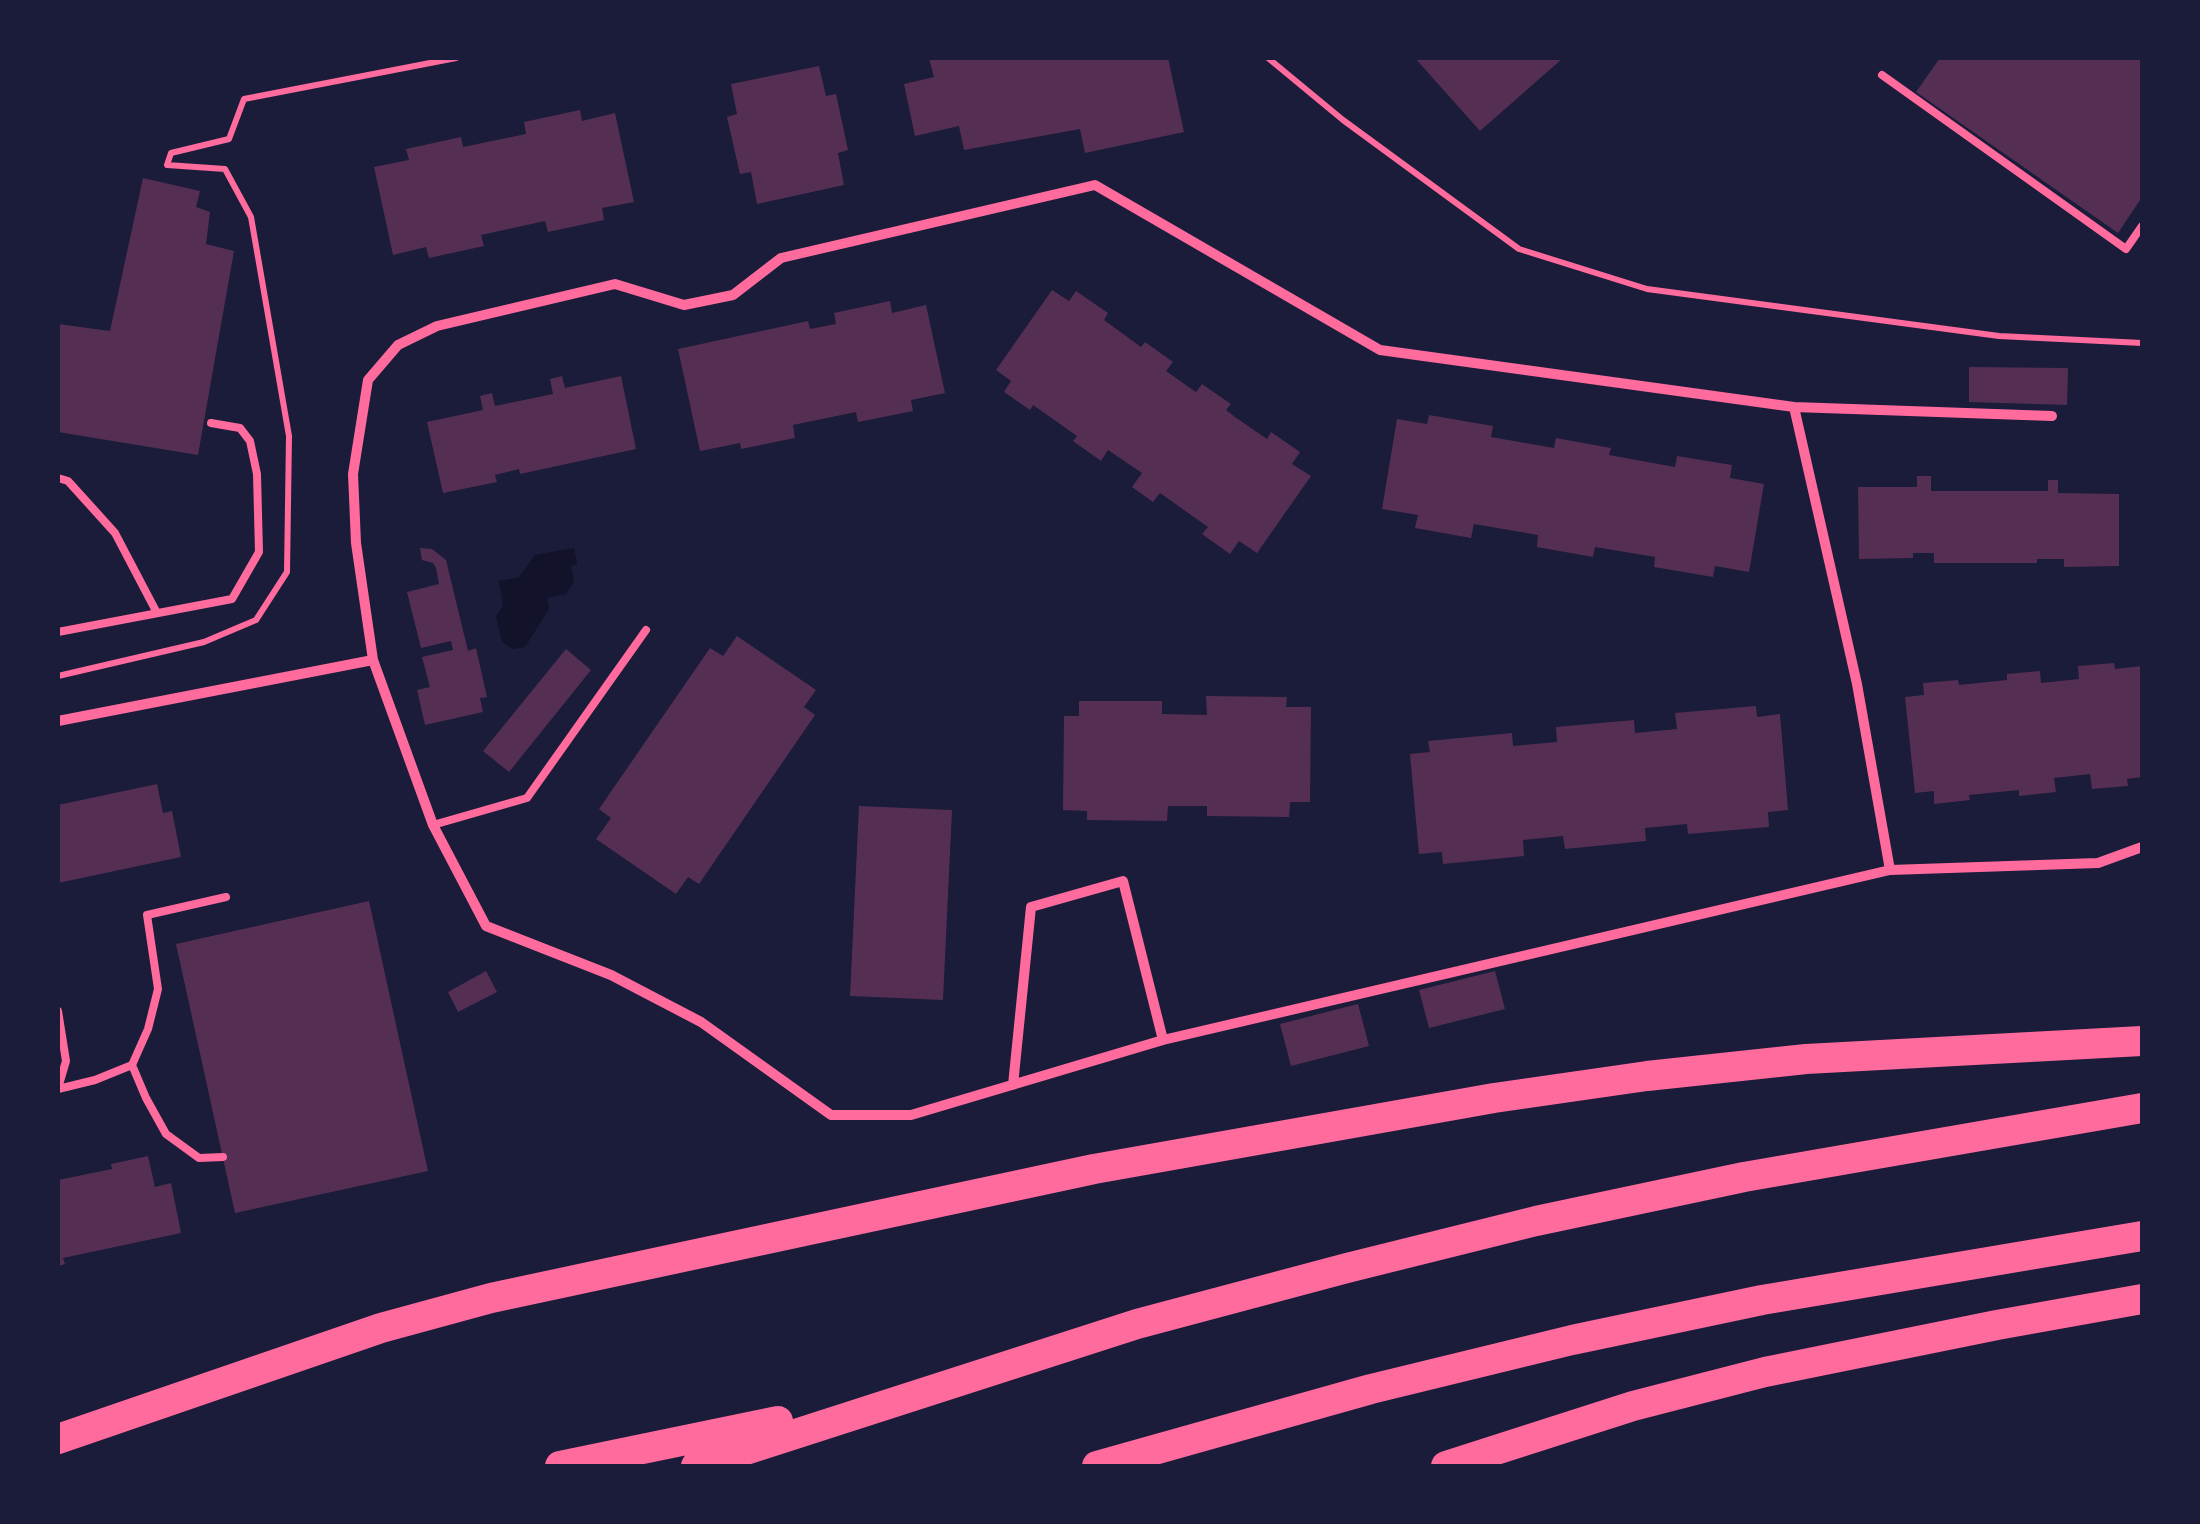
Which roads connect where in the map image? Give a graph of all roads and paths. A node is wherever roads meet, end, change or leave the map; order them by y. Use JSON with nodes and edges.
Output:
{"nodes":[{"id":1,"x":456,"y":58,"type":"edge"},
{"id":2,"x":1268,"y":58,"type":"edge"},
{"id":3,"x":1882,"y":76,"type":"dead end"},
{"id":4,"x":2142,"y":226,"type":"edge"},
{"id":5,"x":2142,"y":343,"type":"edge"},
{"id":6,"x":1794,"y":407,"type":"junction"},
{"id":7,"x":2052,"y":416,"type":"dead end"},
{"id":8,"x":211,"y":423,"type":"dead end"},
{"id":9,"x":58,"y":478,"type":"edge"},
{"id":10,"x":157,"y":613,"type":"junction"},
{"id":11,"x":646,"y":630,"type":"dead end"},
{"id":12,"x":58,"y":632,"type":"edge"},
{"id":13,"x":373,"y":660,"type":"junction"},
{"id":14,"x":58,"y":676,"type":"edge"},
{"id":15,"x":58,"y":721,"type":"edge"},
{"id":16,"x":434,"y":825,"type":"junction"},
{"id":17,"x":2142,"y":847,"type":"edge"},
{"id":18,"x":1890,"y":870,"type":"junction"},
{"id":19,"x":226,"y":897,"type":"dead end"},
{"id":20,"x":58,"y":1011,"type":"edge"},
{"id":21,"x":1163,"y":1040,"type":"junction"},
{"id":22,"x":2142,"y":1041,"type":"edge"},
{"id":23,"x":132,"y":1065,"type":"junction"},
{"id":24,"x":1013,"y":1085,"type":"junction"},
{"id":25,"x":58,"y":1089,"type":"edge"},
{"id":26,"x":2142,"y":1108,"type":"edge"},
{"id":27,"x":224,"y":1158,"type":"dead end"},
{"id":28,"x":2142,"y":1236,"type":"edge"},
{"id":29,"x":2142,"y":1299,"type":"edge"},
{"id":30,"x":914,"y":1394,"type":"junction"},
{"id":31,"x":58,"y":1438,"type":"edge"},
{"id":32,"x":560,"y":1466,"type":"edge"},
{"id":33,"x":696,"y":1466,"type":"edge"},
{"id":34,"x":1097,"y":1466,"type":"edge"},
{"id":35,"x":1446,"y":1466,"type":"edge"}],
"edges":[{"from":1,"to":14,"type":"path"},
{"from":2,"to":5,"type":"path"},
{"from":3,"to":4,"type":"lane"},
{"from":6,"to":7,"type":"street"},
{"from":6,"to":13,"type":"street"},
{"from":6,"to":18,"type":"street"},
{"from":8,"to":10,"type":"lane"},
{"from":9,"to":10,"type":"lane"},
{"from":10,"to":12,"type":"lane"},
{"from":11,"to":16,"type":"lane"},
{"from":13,"to":15,"type":"street"},
{"from":13,"to":16,"type":"street"},
{"from":16,"to":24,"type":"street"},
{"from":17,"to":18,"type":"street"},
{"from":18,"to":21,"type":"street"},
{"from":19,"to":23,"type":"lane"},
{"from":20,"to":25,"type":"lane"},
{"from":21,"to":24,"type":"street"},
{"from":21,"to":24,"type":"street"},
{"from":22,"to":31,"type":"highway"},
{"from":23,"to":25,"type":"lane"},
{"from":23,"to":27,"type":"lane"},
{"from":26,"to":30,"type":"highway"},
{"from":28,"to":34,"type":"highway"},
{"from":29,"to":35,"type":"highway"},
{"from":30,"to":32,"type":"highway"},
{"from":30,"to":33,"type":"highway"}]}
